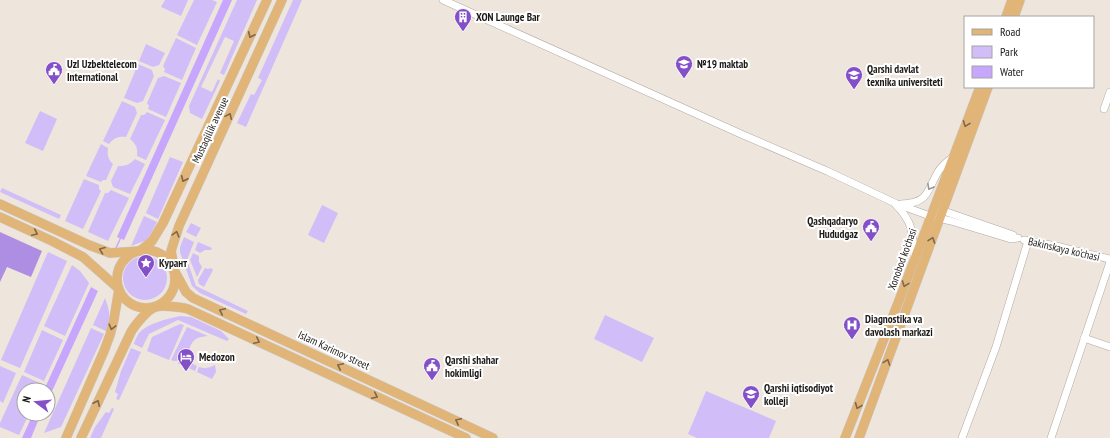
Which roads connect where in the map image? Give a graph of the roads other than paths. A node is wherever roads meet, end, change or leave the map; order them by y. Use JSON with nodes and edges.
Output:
{"nodes":[{"id":1,"x":267,"y":0,"type":"edge"},
{"id":2,"x":282,"y":0,"type":"edge"},
{"id":3,"x":443,"y":0,"type":"edge"},
{"id":4,"x":1012,"y":0,"type":"edge"},
{"id":5,"x":1020,"y":0,"type":"edge"},
{"id":6,"x":1006,"y":16,"type":"edge"},
{"id":7,"x":1014,"y":16,"type":"edge"},
{"id":8,"x":980,"y":88,"type":"edge"},
{"id":9,"x":988,"y":88,"type":"edge"},
{"id":10,"x":1110,"y":92,"type":"edge"},
{"id":11,"x":1104,"y":109,"type":"dead end"},
{"id":12,"x":953,"y":156,"type":"junction"},
{"id":13,"x":895,"y":203,"type":"junction"},
{"id":14,"x":0,"y":204,"type":"edge"},
{"id":15,"x":932,"y":212,"type":"junction"},
{"id":16,"x":941,"y":215,"type":"junction"},
{"id":17,"x":0,"y":217,"type":"edge"},
{"id":18,"x":1028,"y":241,"type":"junction"},
{"id":19,"x":140,"y":251,"type":"junction"},
{"id":20,"x":1110,"y":259,"type":"edge"},
{"id":21,"x":914,"y":261,"type":"junction"},
{"id":22,"x":1110,"y":262,"type":"edge"},
{"id":23,"x":175,"y":272,"type":"junction"},
{"id":24,"x":119,"y":289,"type":"junction"},
{"id":25,"x":156,"y":307,"type":"junction"},
{"id":26,"x":1084,"y":338,"type":"junction"},
{"id":27,"x":1110,"y":347,"type":"edge"},
{"id":28,"x":66,"y":438,"type":"edge"},
{"id":29,"x":81,"y":438,"type":"edge"},
{"id":30,"x":466,"y":438,"type":"edge"},
{"id":31,"x":493,"y":438,"type":"edge"},
{"id":32,"x":845,"y":438,"type":"edge"},
{"id":33,"x":859,"y":438,"type":"edge"},
{"id":34,"x":962,"y":438,"type":"edge"},
{"id":35,"x":1051,"y":438,"type":"edge"}],
"edges":[{"from":1,"to":19,"type":"main road","one_way":true},
{"from":23,"to":2,"type":"main road","name":"Mustaqillik avenue","one_way":true},
{"from":3,"to":13,"type":"street","name":"Bakinskaya ko'chasi"},
{"from":4,"to":6,"type":"main road"},
{"from":5,"to":7,"type":"main road"},
{"from":8,"to":12,"type":"main road","name":"Xonobod ko'chasi","one_way":true},
{"from":9,"to":16,"type":"main road","name":"Xonobod ko'chasi"},
{"from":10,"to":11,"type":"street"},
{"from":12,"to":13,"type":"street","one_way":true},
{"from":12,"to":15,"type":"main road","name":"Xonobod ko'chasi"},
{"from":13,"to":15,"type":"street","name":"Bakinskaya ko'chasi"},
{"from":13,"to":21,"type":"street"},
{"from":19,"to":14,"type":"main road","one_way":true},
{"from":15,"to":16,"type":"street","name":"Bakinskaya ko'chasi"},
{"from":15,"to":21,"type":"main road","name":"Xonobod ko'chasi"},
{"from":16,"to":18,"type":"street","name":"Bakinskaya ko'chasi"},
{"from":33,"to":16,"type":"main road","name":"Xonobod ko'chasi","one_way":true},
{"from":17,"to":24,"type":"main road","one_way":true},
{"from":18,"to":20,"type":"street","name":"Bakinskaya ko'chasi"},
{"from":18,"to":34,"type":"street"},
{"from":19,"to":23,"type":"main road"},
{"from":19,"to":24,"type":"main road"},
{"from":21,"to":32,"type":"main road","name":"Xonobod ko'chasi","one_way":true},
{"from":22,"to":26,"type":"street"},
{"from":23,"to":25,"type":"main road"},
{"from":31,"to":23,"type":"main road","name":"Islam Karimov street","one_way":true},
{"from":24,"to":25,"type":"main road"},
{"from":24,"to":28,"type":"main road","one_way":true},
{"from":29,"to":25,"type":"main road","one_way":true},
{"from":25,"to":30,"type":"main road","one_way":true},
{"from":26,"to":27,"type":"street"},
{"from":26,"to":35,"type":"street"}]}
